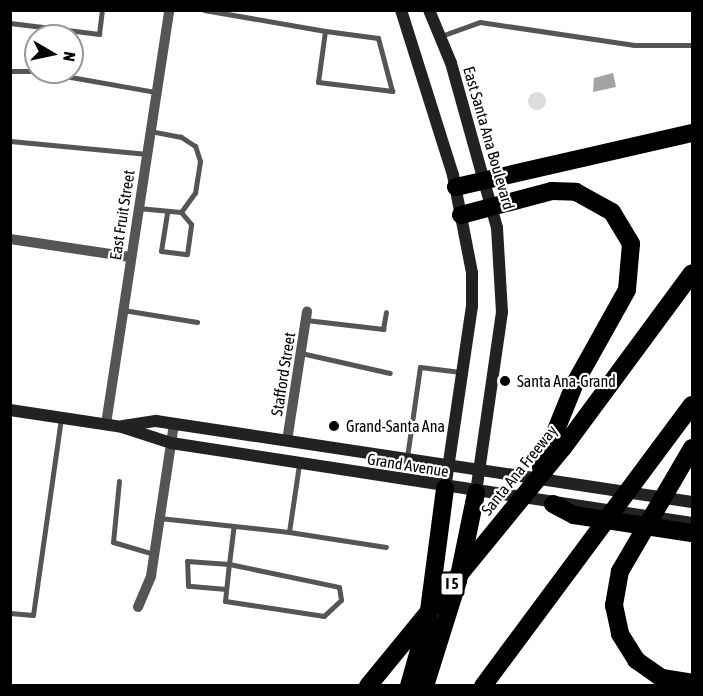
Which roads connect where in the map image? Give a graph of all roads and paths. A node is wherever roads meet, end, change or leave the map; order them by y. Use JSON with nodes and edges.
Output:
{"nodes":[{"id":1,"x":102,"y":10,"type":"edge"},
{"id":2,"x":169,"y":10,"type":"edge"},
{"id":3,"x":204,"y":10,"type":"edge"},
{"id":4,"x":401,"y":10,"type":"edge"},
{"id":5,"x":429,"y":10,"type":"edge"},
{"id":6,"x":10,"y":23,"type":"edge"},
{"id":7,"x":325,"y":31,"type":"junction"},
{"id":8,"x":440,"y":37,"type":"junction"},
{"id":9,"x":693,"y":45,"type":"edge"},
{"id":10,"x":84,"y":79,"type":"edge"},
{"id":11,"x":156,"y":92,"type":"junction"},
{"id":12,"x":150,"y":131,"type":"junction"},
{"id":13,"x":693,"y":133,"type":"edge"},
{"id":14,"x":10,"y":141,"type":"edge"},
{"id":15,"x":147,"y":154,"type":"junction"},
{"id":16,"x":487,"y":180,"type":"junction"},
{"id":17,"x":456,"y":188,"type":"junction"},
{"id":18,"x":493,"y":207,"type":"junction"},
{"id":19,"x":138,"y":208,"type":"junction"},
{"id":20,"x":181,"y":212,"type":"junction"},
{"id":21,"x":167,"y":213,"type":"junction"},
{"id":22,"x":461,"y":215,"type":"junction"},
{"id":23,"x":10,"y":239,"type":"edge"},
{"id":24,"x":131,"y":257,"type":"junction"},
{"id":25,"x":693,"y":273,"type":"edge"},
{"id":26,"x":123,"y":310,"type":"junction"},
{"id":27,"x":386,"y":312,"type":"dead end"},
{"id":28,"x":307,"y":316,"type":"joint"},
{"id":29,"x":197,"y":322,"type":"dead end"},
{"id":30,"x":301,"y":353,"type":"junction"},
{"id":31,"x":463,"y":372,"type":"junction"},
{"id":32,"x":390,"y":373,"type":"dead end"},
{"id":33,"x":693,"y":405,"type":"edge"},
{"id":34,"x":10,"y":410,"type":"edge"},
{"id":35,"x":61,"y":417,"type":"junction"},
{"id":36,"x":106,"y":424,"type":"junction"},
{"id":37,"x":174,"y":424,"type":"junction"},
{"id":38,"x":122,"y":427,"type":"junction"},
{"id":39,"x":287,"y":441,"type":"junction"},
{"id":40,"x":171,"y":443,"type":"junction"},
{"id":41,"x":556,"y":447,"type":"junction"},
{"id":42,"x":693,"y":448,"type":"edge"},
{"id":43,"x":407,"y":459,"type":"junction"},
{"id":44,"x":298,"y":464,"type":"junction"},
{"id":45,"x":448,"y":465,"type":"junction"},
{"id":46,"x":480,"y":470,"type":"junction"},
{"id":47,"x":119,"y":481,"type":"dead end"},
{"id":48,"x":445,"y":488,"type":"junction"},
{"id":49,"x":476,"y":493,"type":"junction"},
{"id":50,"x":693,"y":502,"type":"edge"},
{"id":51,"x":553,"y":504,"type":"junction"},
{"id":52,"x":159,"y":518,"type":"junction"},
{"id":53,"x":693,"y":523,"type":"edge"},
{"id":54,"x":234,"y":526,"type":"junction"},
{"id":55,"x":289,"y":532,"type":"junction"},
{"id":56,"x":693,"y":533,"type":"edge"},
{"id":57,"x":386,"y":547,"type":"dead end"},
{"id":58,"x":154,"y":554,"type":"junction"},
{"id":59,"x":229,"y":564,"type":"junction"},
{"id":60,"x":226,"y":589,"type":"junction"},
{"id":61,"x":138,"y":607,"type":"dead end"},
{"id":62,"x":10,"y":613,"type":"edge"},
{"id":63,"x":693,"y":683,"type":"edge"},
{"id":64,"x":369,"y":686,"type":"edge"},
{"id":65,"x":409,"y":686,"type":"edge"},
{"id":66,"x":425,"y":686,"type":"edge"},
{"id":67,"x":483,"y":686,"type":"edge"}],
"edges":[{"from":1,"to":6,"type":"lane"},
{"from":2,"to":11,"type":"street","name":"East Fruit Street"},
{"from":3,"to":7,"type":"lane"},
{"from":4,"to":17,"type":"main road"},
{"from":5,"to":8,"type":"main road","name":"East Santa Ana Boulevard"},
{"from":7,"to":7,"type":"lane"},
{"from":8,"to":9,"type":"lane"},
{"from":8,"to":16,"type":"main road","name":"East Santa Ana Boulevard"},
{"from":10,"to":11,"type":"lane"},
{"from":11,"to":12,"type":"street","name":"East Fruit Street"},
{"from":12,"to":15,"type":"street","name":"East Fruit Street"},
{"from":12,"to":20,"type":"lane"},
{"from":13,"to":16,"type":"highway"},
{"from":14,"to":15,"type":"lane"},
{"from":15,"to":19,"type":"street","name":"East Fruit Street"},
{"from":16,"to":17,"type":"highway"},
{"from":16,"to":18,"type":"main road","name":"East Santa Ana Boulevard"},
{"from":17,"to":22,"type":"main road"},
{"from":18,"to":22,"type":"highway"},
{"from":18,"to":41,"type":"highway"},
{"from":18,"to":46,"type":"main road","name":"East Santa Ana Boulevard"},
{"from":19,"to":21,"type":"lane"},
{"from":19,"to":24,"type":"street","name":"East Fruit Street"},
{"from":20,"to":21,"type":"lane"},
{"from":20,"to":21,"type":"lane"},
{"from":22,"to":31,"type":"main road"},
{"from":23,"to":24,"type":"street"},
{"from":24,"to":26,"type":"street","name":"East Fruit Street"},
{"from":25,"to":41,"type":"highway","name":"Santa Ana Freeway"},
{"from":26,"to":29,"type":"lane"},
{"from":26,"to":36,"type":"street","name":"East Fruit Street"},
{"from":27,"to":28,"type":"lane"},
{"from":28,"to":30,"type":"street","name":"Stafford Street"},
{"from":30,"to":32,"type":"lane"},
{"from":30,"to":39,"type":"street","name":"Stafford Street"},
{"from":31,"to":43,"type":"lane"},
{"from":31,"to":45,"type":"main road"},
{"from":33,"to":67,"type":"highway"},
{"from":34,"to":35,"type":"main road","name":"Grand Avenue"},
{"from":35,"to":36,"type":"main road","name":"Grand Avenue"},
{"from":35,"to":62,"type":"lane"},
{"from":36,"to":38,"type":"main road","name":"Grand Avenue"},
{"from":37,"to":38,"type":"main road","name":"Grand Avenue"},
{"from":37,"to":39,"type":"main road","name":"Grand Avenue"},
{"from":37,"to":40,"type":"street"},
{"from":38,"to":40,"type":"main road","name":"Grand Avenue"},
{"from":39,"to":43,"type":"main road","name":"Grand Avenue"},
{"from":40,"to":44,"type":"main road","name":"Grand Avenue"},
{"from":40,"to":52,"type":"street"},
{"from":41,"to":64,"type":"highway","name":"Santa Ana Freeway","number":"I 5"},
{"from":42,"to":63,"type":"highway"},
{"from":43,"to":45,"type":"main road","name":"Grand Avenue"},
{"from":44,"to":48,"type":"main road","name":"Grand Avenue"},
{"from":44,"to":55,"type":"lane"},
{"from":45,"to":46,"type":"main road","name":"Grand Avenue"},
{"from":45,"to":48,"type":"main road"},
{"from":46,"to":49,"type":"main road","name":"East Santa Ana Boulevard"},
{"from":46,"to":50,"type":"main road","name":"Grand Avenue"},
{"from":47,"to":58,"type":"lane"},
{"from":48,"to":49,"type":"main road","name":"Grand Avenue"},
{"from":48,"to":65,"type":"highway"},
{"from":49,"to":51,"type":"main road","name":"Grand Avenue"},
{"from":49,"to":66,"type":"highway"},
{"from":51,"to":53,"type":"main road","name":"Grand Avenue"},
{"from":51,"to":56,"type":"highway"},
{"from":52,"to":54,"type":"lane"},
{"from":52,"to":58,"type":"street"},
{"from":54,"to":55,"type":"lane"},
{"from":54,"to":59,"type":"lane"},
{"from":55,"to":57,"type":"lane"},
{"from":58,"to":61,"type":"street"},
{"from":59,"to":60,"type":"lane"},
{"from":59,"to":60,"type":"lane"},
{"from":59,"to":60,"type":"lane"}]}
